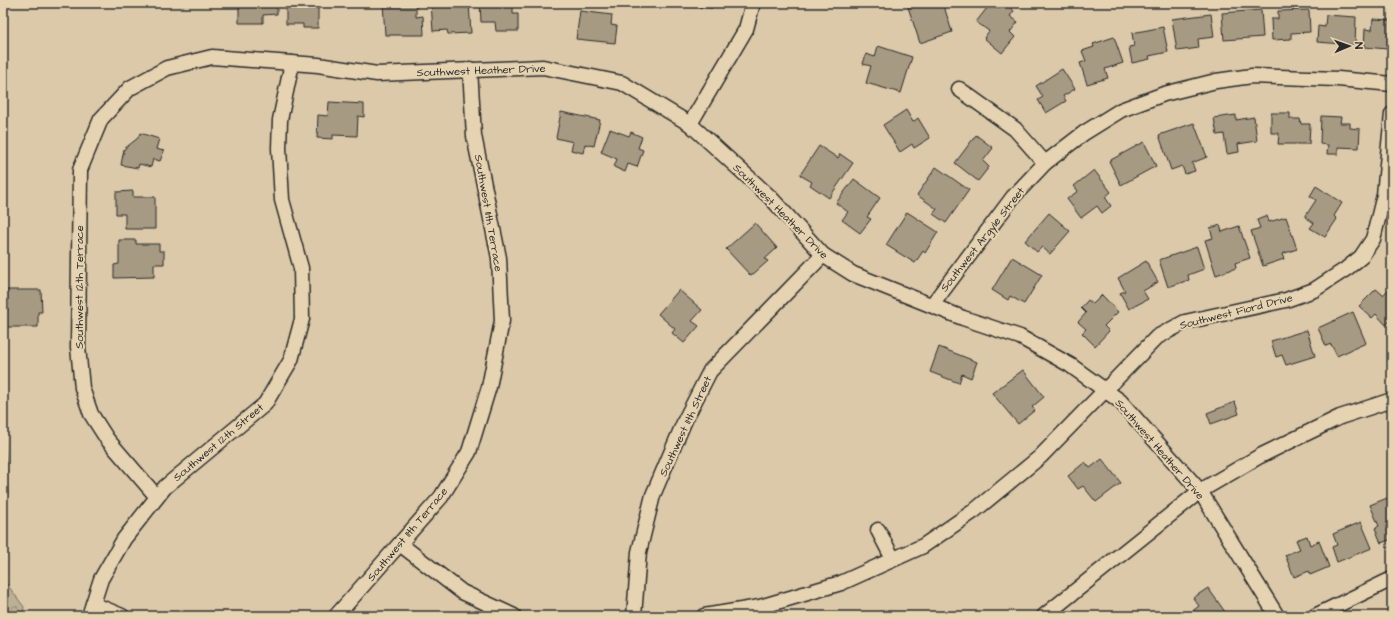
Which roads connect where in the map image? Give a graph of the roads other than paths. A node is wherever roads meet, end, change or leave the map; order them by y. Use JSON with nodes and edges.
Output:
{"nodes":[{"id":1,"x":753,"y":3,"type":"edge"},
{"id":2,"x":292,"y":63,"type":"junction"},
{"id":3,"x":470,"y":69,"type":"junction"},
{"id":4,"x":149,"y":78,"type":"joint"},
{"id":5,"x":1392,"y":84,"type":"edge"},
{"id":6,"x":960,"y":89,"type":"dead end"},
{"id":7,"x":1392,"y":114,"type":"edge"},
{"id":8,"x":690,"y":124,"type":"junction"},
{"id":9,"x":1045,"y":163,"type":"junction"},
{"id":10,"x":823,"y":255,"type":"junction"},
{"id":11,"x":932,"y":305,"type":"junction"},
{"id":12,"x":1106,"y":391,"type":"junction"},
{"id":13,"x":1392,"y":400,"type":"edge"},
{"id":14,"x":1200,"y":491,"type":"junction"},
{"id":15,"x":157,"y":497,"type":"junction"},
{"id":16,"x":878,"y":530,"type":"dead end"},
{"id":17,"x":400,"y":544,"type":"junction"},
{"id":18,"x":893,"y":560,"type":"junction"},
{"id":19,"x":1392,"y":579,"type":"edge"},
{"id":20,"x":91,"y":610,"type":"edge"},
{"id":21,"x":122,"y":616,"type":"edge"},
{"id":22,"x":336,"y":616,"type":"edge"},
{"id":23,"x":514,"y":616,"type":"edge"},
{"id":24,"x":634,"y":616,"type":"edge"},
{"id":25,"x":704,"y":616,"type":"edge"},
{"id":26,"x":1044,"y":616,"type":"edge"},
{"id":27,"x":1277,"y":616,"type":"edge"},
{"id":28,"x":1315,"y":616,"type":"edge"}],
"edges":[{"from":1,"to":8,"type":"street"},
{"from":2,"to":3,"type":"street","name":"Southwest Heather Drive"},
{"from":2,"to":4,"type":"street","name":"Southwest Heather Drive"},
{"from":2,"to":15,"type":"street","name":"Southwest 12th Street"},
{"from":3,"to":8,"type":"street","name":"Southwest Heather Drive"},
{"from":3,"to":17,"type":"street","name":"Southwest 11th Terrace"},
{"from":4,"to":15,"type":"street","name":"Southwest 12th Terrace"},
{"from":5,"to":9,"type":"street","name":"Southwest Argyle Street"},
{"from":6,"to":9,"type":"street"},
{"from":7,"to":12,"type":"street","name":"Southwest Fiord Drive"},
{"from":8,"to":10,"type":"street","name":"Southwest Heather Drive"},
{"from":9,"to":11,"type":"street","name":"Southwest Argyle Street"},
{"from":10,"to":11,"type":"street","name":"Southwest Heather Drive"},
{"from":10,"to":24,"type":"street","name":"Southwest 11th Street"},
{"from":11,"to":12,"type":"street","name":"Southwest Heather Drive"},
{"from":12,"to":14,"type":"street","name":"Southwest Heather Drive"},
{"from":12,"to":18,"type":"street","name":"Southwest Fiord Drive"},
{"from":13,"to":14,"type":"street"},
{"from":14,"to":26,"type":"street"},
{"from":14,"to":27,"type":"street","name":"Southwest Heather Drive"},
{"from":15,"to":20,"type":"street","name":"Southwest 12th Street"},
{"from":16,"to":18,"type":"street"},
{"from":17,"to":22,"type":"street","name":"Southwest 11th Terrace"},
{"from":17,"to":23,"type":"street"},
{"from":18,"to":25,"type":"street","name":"Southwest Fiord Drive"},
{"from":19,"to":28,"type":"street"},
{"from":20,"to":21,"type":"street"}]}
